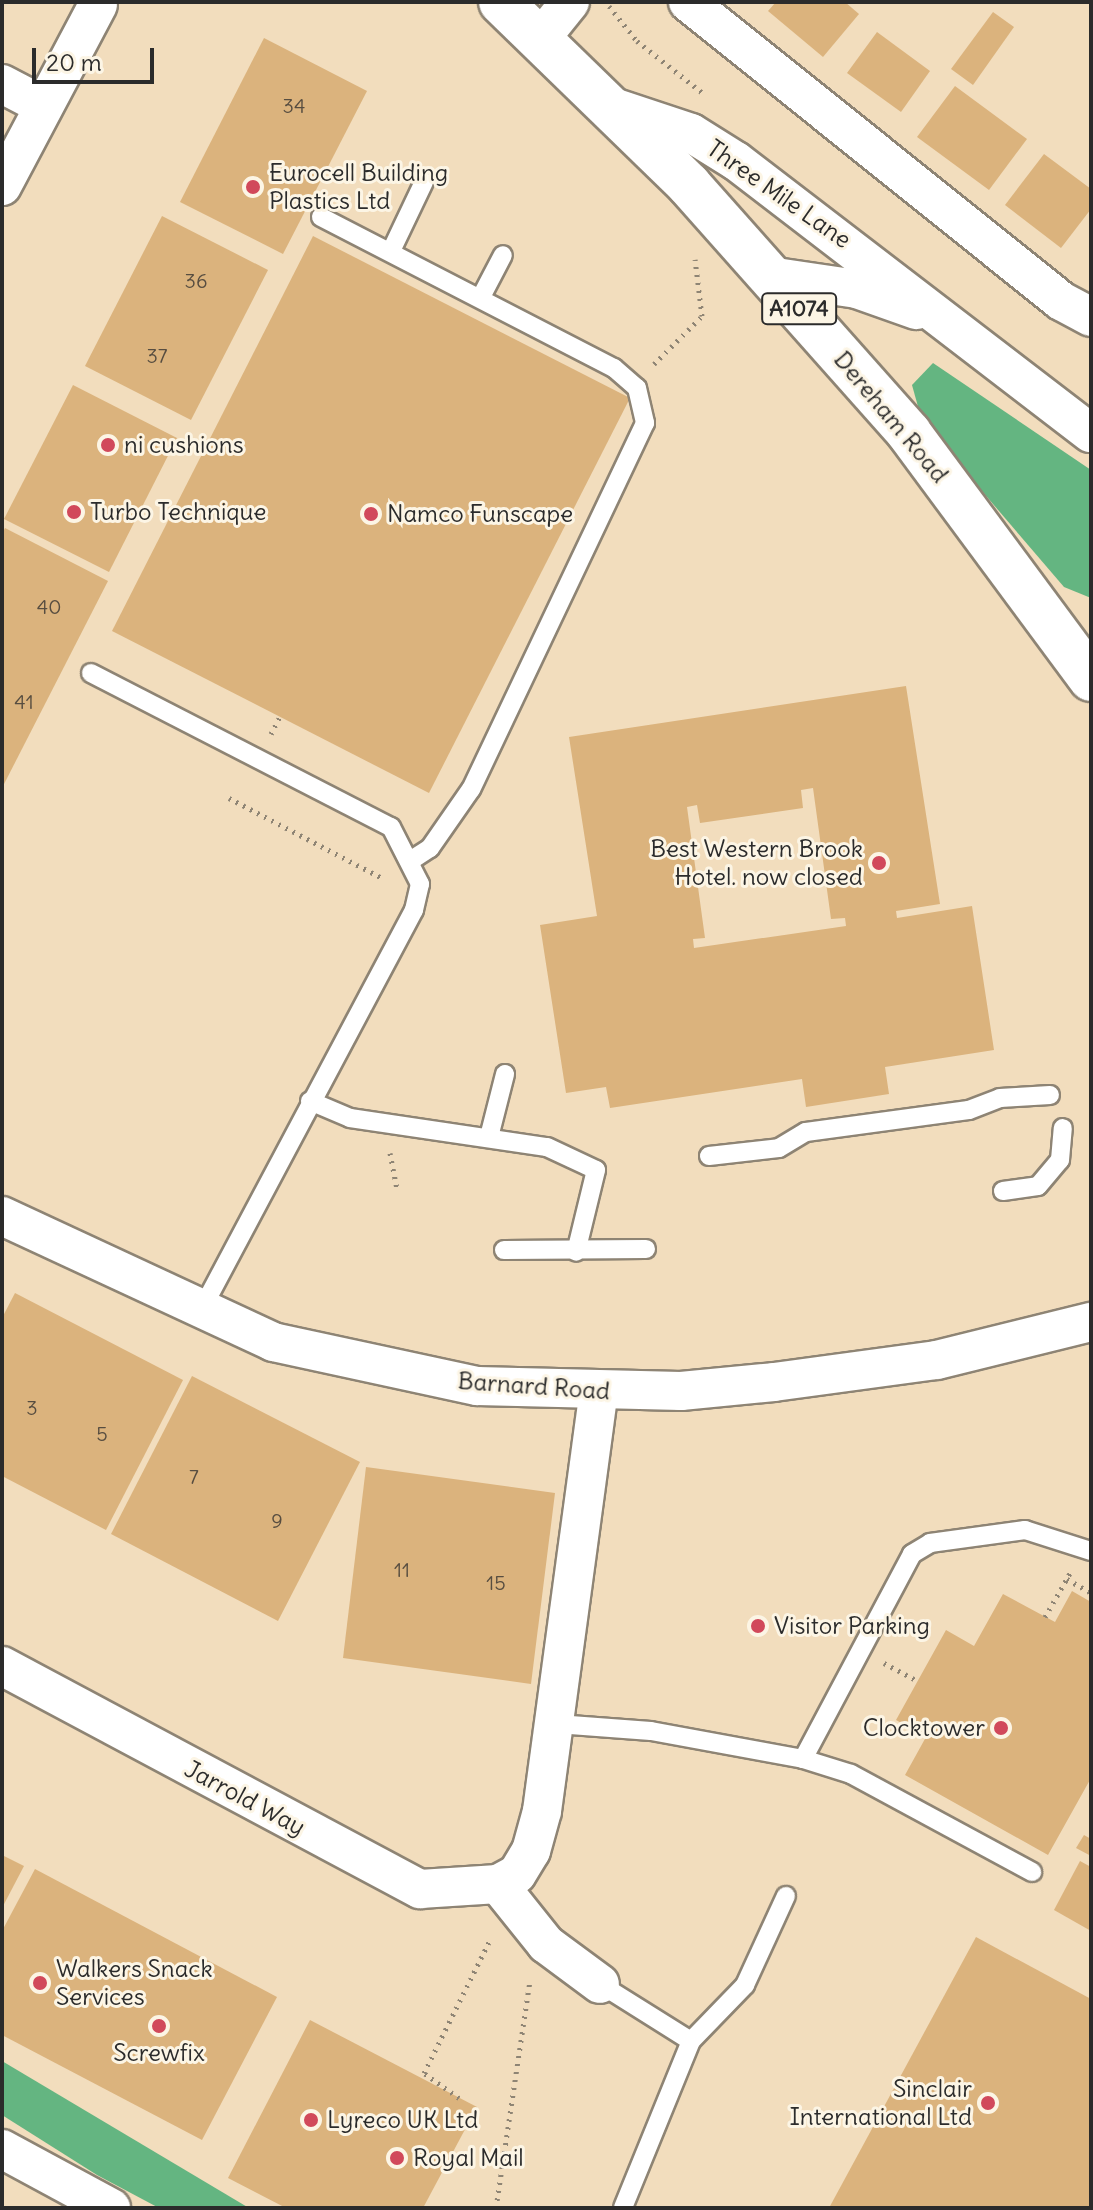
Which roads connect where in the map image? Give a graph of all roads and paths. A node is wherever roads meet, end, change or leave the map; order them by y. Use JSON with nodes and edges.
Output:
{"nodes":[{"id":1,"x":501,"y":2,"type":"edge"},
{"id":2,"x":570,"y":2,"type":"edge"},
{"id":3,"x":688,"y":2,"type":"edge"},
{"id":4,"x":98,"y":5,"type":"dead end"},
{"id":5,"x":541,"y":38,"type":"junction"},
{"id":6,"x":2,"y":84,"type":"edge"},
{"id":7,"x":44,"y":106,"type":"junction"},
{"id":8,"x":610,"y":106,"type":"junction"},
{"id":9,"x":424,"y":182,"type":"dead end"},
{"id":10,"x":2,"y":186,"type":"edge"},
{"id":11,"x":321,"y":217,"type":"dead end"},
{"id":12,"x":691,"y":248,"type":"dead end"},
{"id":13,"x":392,"y":249,"type":"junction"},
{"id":14,"x":503,"y":255,"type":"dead end"},
{"id":15,"x":769,"y":276,"type":"junction"},
{"id":16,"x":481,"y":297,"type":"junction"},
{"id":17,"x":930,"y":315,"type":"junction"},
{"id":18,"x":1091,"y":317,"type":"edge"},
{"id":19,"x":637,"y":388,"type":"junction"},
{"id":20,"x":1091,"y":433,"type":"edge"},
{"id":21,"x":91,"y":673,"type":"dead end"},
{"id":22,"x":1091,"y":679,"type":"edge"},
{"id":23,"x":280,"y":716,"type":"dead end"},
{"id":24,"x":271,"y":736,"type":"dead end"},
{"id":25,"x":229,"y":798,"type":"dead end"},
{"id":26,"x":413,"y":859,"type":"junction"},
{"id":27,"x":417,"y":896,"type":"junction"},
{"id":28,"x":505,"y":1074,"type":"dead end"},
{"id":29,"x":1050,"y":1095,"type":"dead end"},
{"id":30,"x":310,"y":1101,"type":"junction"},
{"id":31,"x":1063,"y":1128,"type":"dead end"},
{"id":32,"x":489,"y":1137,"type":"junction"},
{"id":33,"x":709,"y":1156,"type":"dead end"},
{"id":34,"x":1003,"y":1191,"type":"dead end"},
{"id":35,"x":2,"y":1216,"type":"edge"},
{"id":36,"x":646,"y":1249,"type":"dead end"},
{"id":37,"x":504,"y":1250,"type":"dead end"},
{"id":38,"x":576,"y":1252,"type":"junction"},
{"id":39,"x":200,"y":1313,"type":"junction"},
{"id":40,"x":1091,"y":1322,"type":"edge"},
{"id":41,"x":599,"y":1391,"type":"junction"},
{"id":42,"x":1088,"y":1549,"type":"edge"},
{"id":43,"x":1067,"y":1579,"type":"junction"},
{"id":44,"x":1091,"y":1593,"type":"edge"},
{"id":45,"x":1045,"y":1617,"type":"dead end"},
{"id":46,"x":2,"y":1666,"type":"edge"},
{"id":47,"x":557,"y":1724,"type":"junction"},
{"id":48,"x":803,"y":1759,"type":"junction"},
{"id":49,"x":1032,"y":1872,"type":"dead end"},
{"id":50,"x":498,"y":1884,"type":"junction"},
{"id":51,"x":786,"y":1896,"type":"dead end"},
{"id":52,"x":546,"y":1944,"type":"junction"},
{"id":53,"x":600,"y":1984,"type":"joint"},
{"id":54,"x":691,"y":2041,"type":"junction"},
{"id":55,"x":459,"y":2098,"type":"dead end"},
{"id":56,"x":2,"y":2149,"type":"edge"},
{"id":57,"x":111,"y":2208,"type":"edge"},
{"id":58,"x":496,"y":2208,"type":"edge"},
{"id":59,"x":623,"y":2208,"type":"edge"}],
"edges":[{"from":1,"to":5,"type":"highway","name":"Dereham Road","number":"A1074"},
{"from":2,"to":5,"type":"street"},
{"from":3,"to":18,"type":"street"},
{"from":4,"to":7,"type":"street"},
{"from":5,"to":8,"type":"highway","name":"Dereham Road","number":"A1074"},
{"from":6,"to":7,"type":"street"},
{"from":7,"to":10,"type":"street"},
{"from":8,"to":15,"type":"highway","name":"Dereham Road","number":"A1074"},
{"from":8,"to":17,"type":"street","name":"Three Mile Lane"},
{"from":9,"to":13,"type":"lane"},
{"from":11,"to":13,"type":"lane"},
{"from":12,"to":19,"type":"path"},
{"from":13,"to":16,"type":"lane"},
{"from":14,"to":16,"type":"lane"},
{"from":15,"to":17,"type":"street","name":"Three Mile Lane"},
{"from":15,"to":22,"type":"highway","name":"Dereham Road","number":"A1074"},
{"from":16,"to":19,"type":"lane"},
{"from":17,"to":20,"type":"street","name":"Three Mile Lane"},
{"from":19,"to":26,"type":"lane"},
{"from":21,"to":26,"type":"lane"},
{"from":23,"to":24,"type":"path"},
{"from":25,"to":27,"type":"path"},
{"from":26,"to":27,"type":"lane"},
{"from":27,"to":30,"type":"lane"},
{"from":28,"to":32,"type":"lane"},
{"from":29,"to":33,"type":"lane"},
{"from":30,"to":32,"type":"lane"},
{"from":30,"to":39,"type":"lane"},
{"from":31,"to":34,"type":"lane"},
{"from":32,"to":38,"type":"lane"},
{"from":35,"to":39,"type":"street","name":"Barnard Road"},
{"from":36,"to":38,"type":"lane"},
{"from":37,"to":38,"type":"lane"},
{"from":39,"to":41,"type":"street","name":"Barnard Road"},
{"from":40,"to":41,"type":"street","name":"Barnard Road"},
{"from":41,"to":47,"type":"street"},
{"from":42,"to":43,"type":"path"},
{"from":42,"to":48,"type":"lane"},
{"from":43,"to":44,"type":"path"},
{"from":43,"to":45,"type":"path"},
{"from":46,"to":50,"type":"street","name":"Jarrold Way"},
{"from":47,"to":48,"type":"lane"},
{"from":47,"to":50,"type":"street"},
{"from":48,"to":49,"type":"lane"},
{"from":50,"to":52,"type":"street"},
{"from":50,"to":55,"type":"path"},
{"from":51,"to":54,"type":"lane"},
{"from":52,"to":53,"type":"street"},
{"from":52,"to":58,"type":"path"},
{"from":53,"to":54,"type":"lane"},
{"from":54,"to":59,"type":"lane"},
{"from":56,"to":57,"type":"street"}]}
